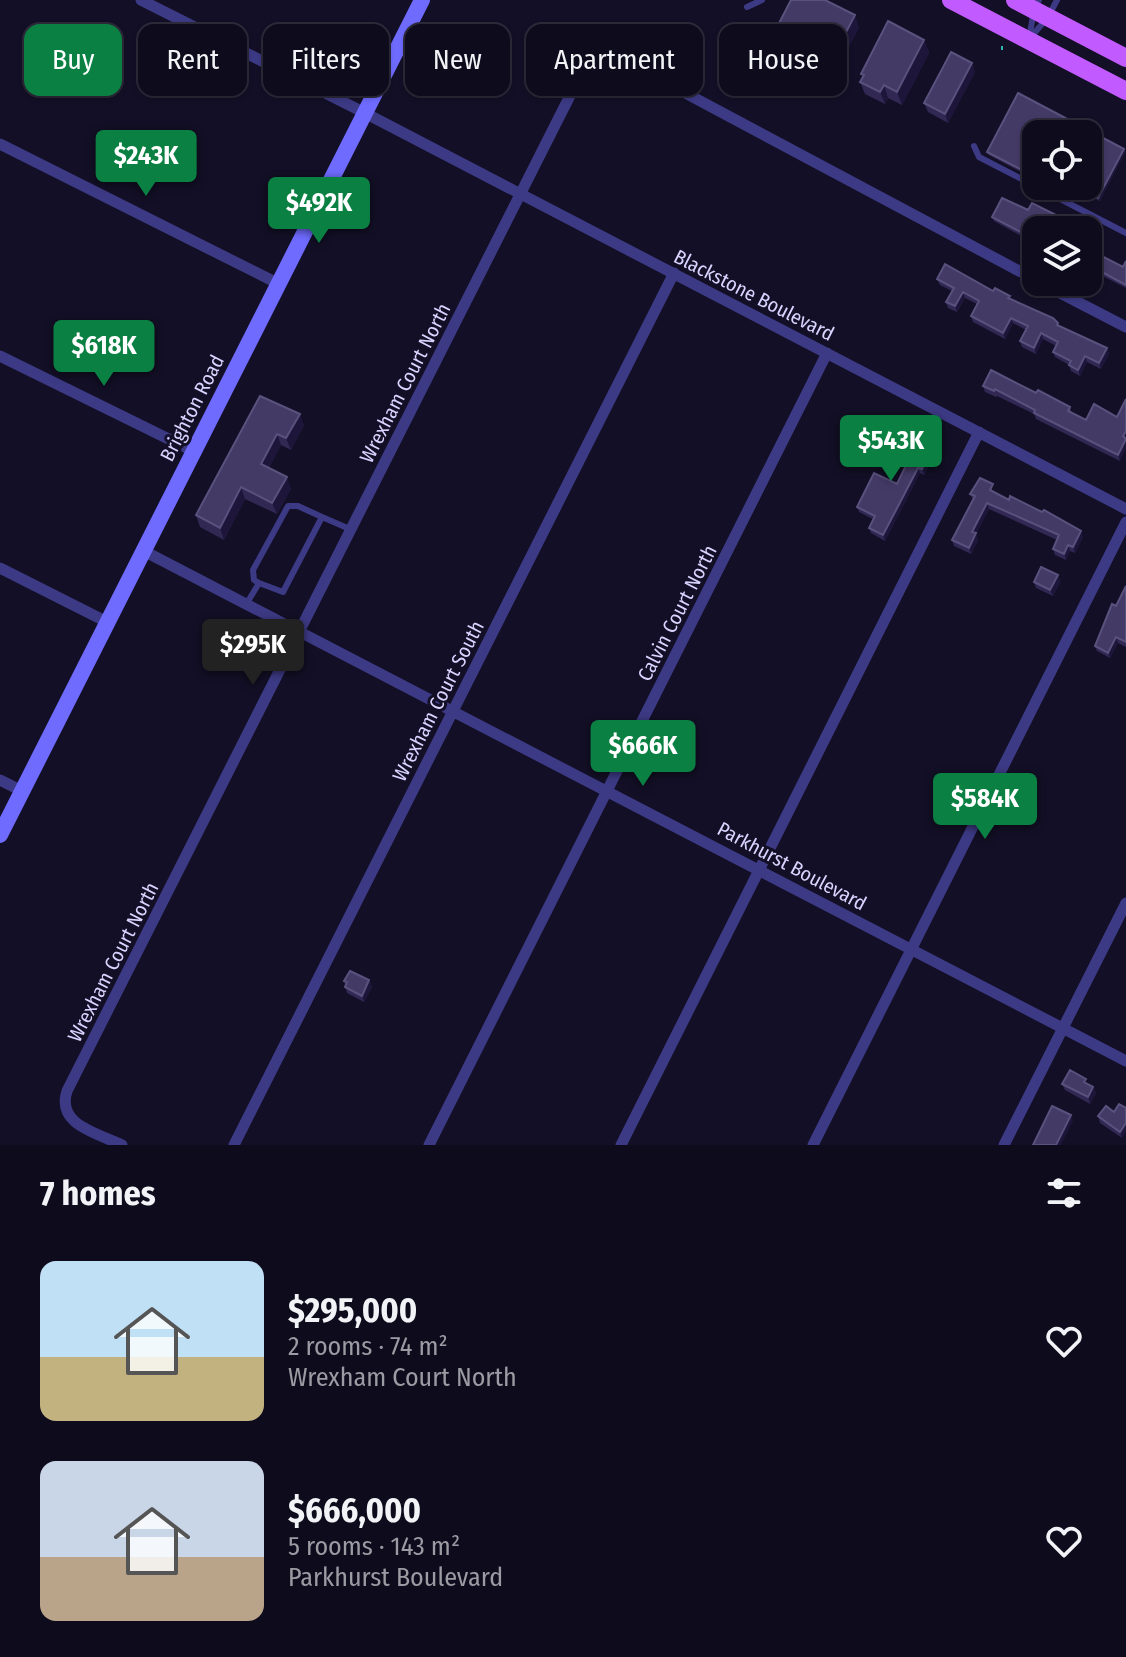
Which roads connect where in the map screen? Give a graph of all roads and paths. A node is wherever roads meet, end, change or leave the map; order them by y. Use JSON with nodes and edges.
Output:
{"nodes":[{"id":1,"x":141,"y":0,"type":"edge"},
{"id":2,"x":422,"y":0,"type":"edge"},
{"id":3,"x":762,"y":0,"type":"edge"},
{"id":4,"x":951,"y":0,"type":"edge"},
{"id":5,"x":1015,"y":0,"type":"edge"},
{"id":6,"x":747,"y":7,"type":"dead end"},
{"id":7,"x":1045,"y":7,"type":"edge"},
{"id":8,"x":1002,"y":40,"type":"dead end"},
{"id":9,"x":1029,"y":40,"type":"junction"},
{"id":10,"x":1002,"y":56,"type":"dead end"},
{"id":11,"x":1126,"y":58,"type":"edge"},
{"id":12,"x":1126,"y":91,"type":"edge"},
{"id":13,"x":365,"y":113,"type":"junction"},
{"id":14,"x":0,"y":144,"type":"edge"},
{"id":15,"x":974,"y":146,"type":"dead end"},
{"id":16,"x":521,"y":194,"type":"junction"},
{"id":17,"x":1126,"y":233,"type":"edge"},
{"id":18,"x":1022,"y":272,"type":"edge"},
{"id":19,"x":674,"y":273,"type":"junction"},
{"id":20,"x":277,"y":283,"type":"junction"},
{"id":21,"x":1067,"y":296,"type":"edge"},
{"id":22,"x":1126,"y":327,"type":"edge"},
{"id":23,"x":827,"y":353,"type":"junction"},
{"id":24,"x":0,"y":356,"type":"edge"},
{"id":25,"x":979,"y":432,"type":"junction"},
{"id":26,"x":193,"y":451,"type":"junction"},
{"id":27,"x":1126,"y":509,"type":"edge"},
{"id":28,"x":322,"y":517,"type":"junction"},
{"id":29,"x":1126,"y":522,"type":"edge"},
{"id":30,"x":352,"y":530,"type":"junction"},
{"id":31,"x":142,"y":550,"type":"junction"},
{"id":32,"x":0,"y":568,"type":"edge"},
{"id":33,"x":259,"y":583,"type":"junction"},
{"id":34,"x":247,"y":603,"type":"junction"},
{"id":35,"x":107,"y":622,"type":"junction"},
{"id":36,"x":301,"y":631,"type":"junction"},
{"id":37,"x":453,"y":710,"type":"junction"},
{"id":38,"x":0,"y":780,"type":"edge"},
{"id":39,"x":608,"y":790,"type":"junction"},
{"id":40,"x":22,"y":791,"type":"junction"},
{"id":41,"x":0,"y":835,"type":"edge"},
{"id":42,"x":760,"y":869,"type":"junction"},
{"id":43,"x":1126,"y":903,"type":"edge"},
{"id":44,"x":912,"y":948,"type":"junction"},
{"id":45,"x":1063,"y":1027,"type":"junction"},
{"id":46,"x":1126,"y":1061,"type":"edge"},
{"id":47,"x":122,"y":1145,"type":"edge"},
{"id":48,"x":234,"y":1145,"type":"edge"},
{"id":49,"x":429,"y":1145,"type":"edge"},
{"id":50,"x":621,"y":1145,"type":"edge"},
{"id":51,"x":813,"y":1145,"type":"edge"},
{"id":52,"x":1004,"y":1145,"type":"edge"}],
"edges":[{"from":1,"to":13,"type":"street","name":"Blackstone Boulevard"},
{"from":2,"to":13,"type":"street","name":"Brighton Road"},
{"from":3,"to":6,"type":"lane"},
{"from":4,"to":9,"type":"main road"},
{"from":5,"to":7,"type":"main road"},
{"from":7,"to":9,"type":"lane"},
{"from":7,"to":9,"type":"lane"},
{"from":7,"to":11,"type":"main road"},
{"from":8,"to":10,"type":"path"},
{"from":9,"to":12,"type":"main road"},
{"from":13,"to":16,"type":"street","name":"Blackstone Boulevard"},
{"from":13,"to":20,"type":"street","name":"Brighton Road"},
{"from":14,"to":20,"type":"street"},
{"from":15,"to":17,"type":"lane"},
{"from":16,"to":18,"type":"street","name":"Wrexham Court North"},
{"from":16,"to":19,"type":"street","name":"Blackstone Boulevard"},
{"from":16,"to":30,"type":"street","name":"Wrexham Court North"},
{"from":19,"to":23,"type":"street","name":"Blackstone Boulevard"},
{"from":19,"to":37,"type":"street","name":"Wrexham Court South"},
{"from":20,"to":26,"type":"street","name":"Brighton Road"},
{"from":21,"to":22,"type":"street","name":"Wrexham Court North"},
{"from":23,"to":25,"type":"street","name":"Blackstone Boulevard"},
{"from":23,"to":39,"type":"street","name":"Calvin Court North"},
{"from":24,"to":26,"type":"street"},
{"from":25,"to":27,"type":"street","name":"Blackstone Boulevard"},
{"from":25,"to":42,"type":"street"},
{"from":26,"to":31,"type":"street","name":"Brighton Road"},
{"from":28,"to":30,"type":"lane"},
{"from":28,"to":33,"type":"lane"},
{"from":28,"to":33,"type":"lane"},
{"from":29,"to":44,"type":"street"},
{"from":30,"to":36,"type":"street","name":"Wrexham Court North"},
{"from":31,"to":34,"type":"street","name":"Parkhurst Boulevard"},
{"from":31,"to":35,"type":"street","name":"Brighton Road"},
{"from":32,"to":35,"type":"street"},
{"from":33,"to":34,"type":"lane"},
{"from":34,"to":36,"type":"street","name":"Parkhurst Boulevard"},
{"from":35,"to":40,"type":"street","name":"Brighton Road"},
{"from":36,"to":37,"type":"street","name":"Parkhurst Boulevard"},
{"from":36,"to":47,"type":"street","name":"Wrexham Court North"},
{"from":37,"to":39,"type":"street","name":"Parkhurst Boulevard"},
{"from":37,"to":48,"type":"street","name":"Wrexham Court South"},
{"from":38,"to":40,"type":"street"},
{"from":39,"to":42,"type":"street","name":"Parkhurst Boulevard"},
{"from":39,"to":49,"type":"street","name":"Calvin Court North"},
{"from":40,"to":41,"type":"street","name":"Brighton Road"},
{"from":42,"to":44,"type":"street","name":"Parkhurst Boulevard"},
{"from":42,"to":50,"type":"street"},
{"from":43,"to":45,"type":"street"},
{"from":44,"to":45,"type":"street","name":"Parkhurst Boulevard"},
{"from":44,"to":51,"type":"street"},
{"from":45,"to":46,"type":"street","name":"Parkhurst Boulevard"},
{"from":45,"to":52,"type":"street"}]}
